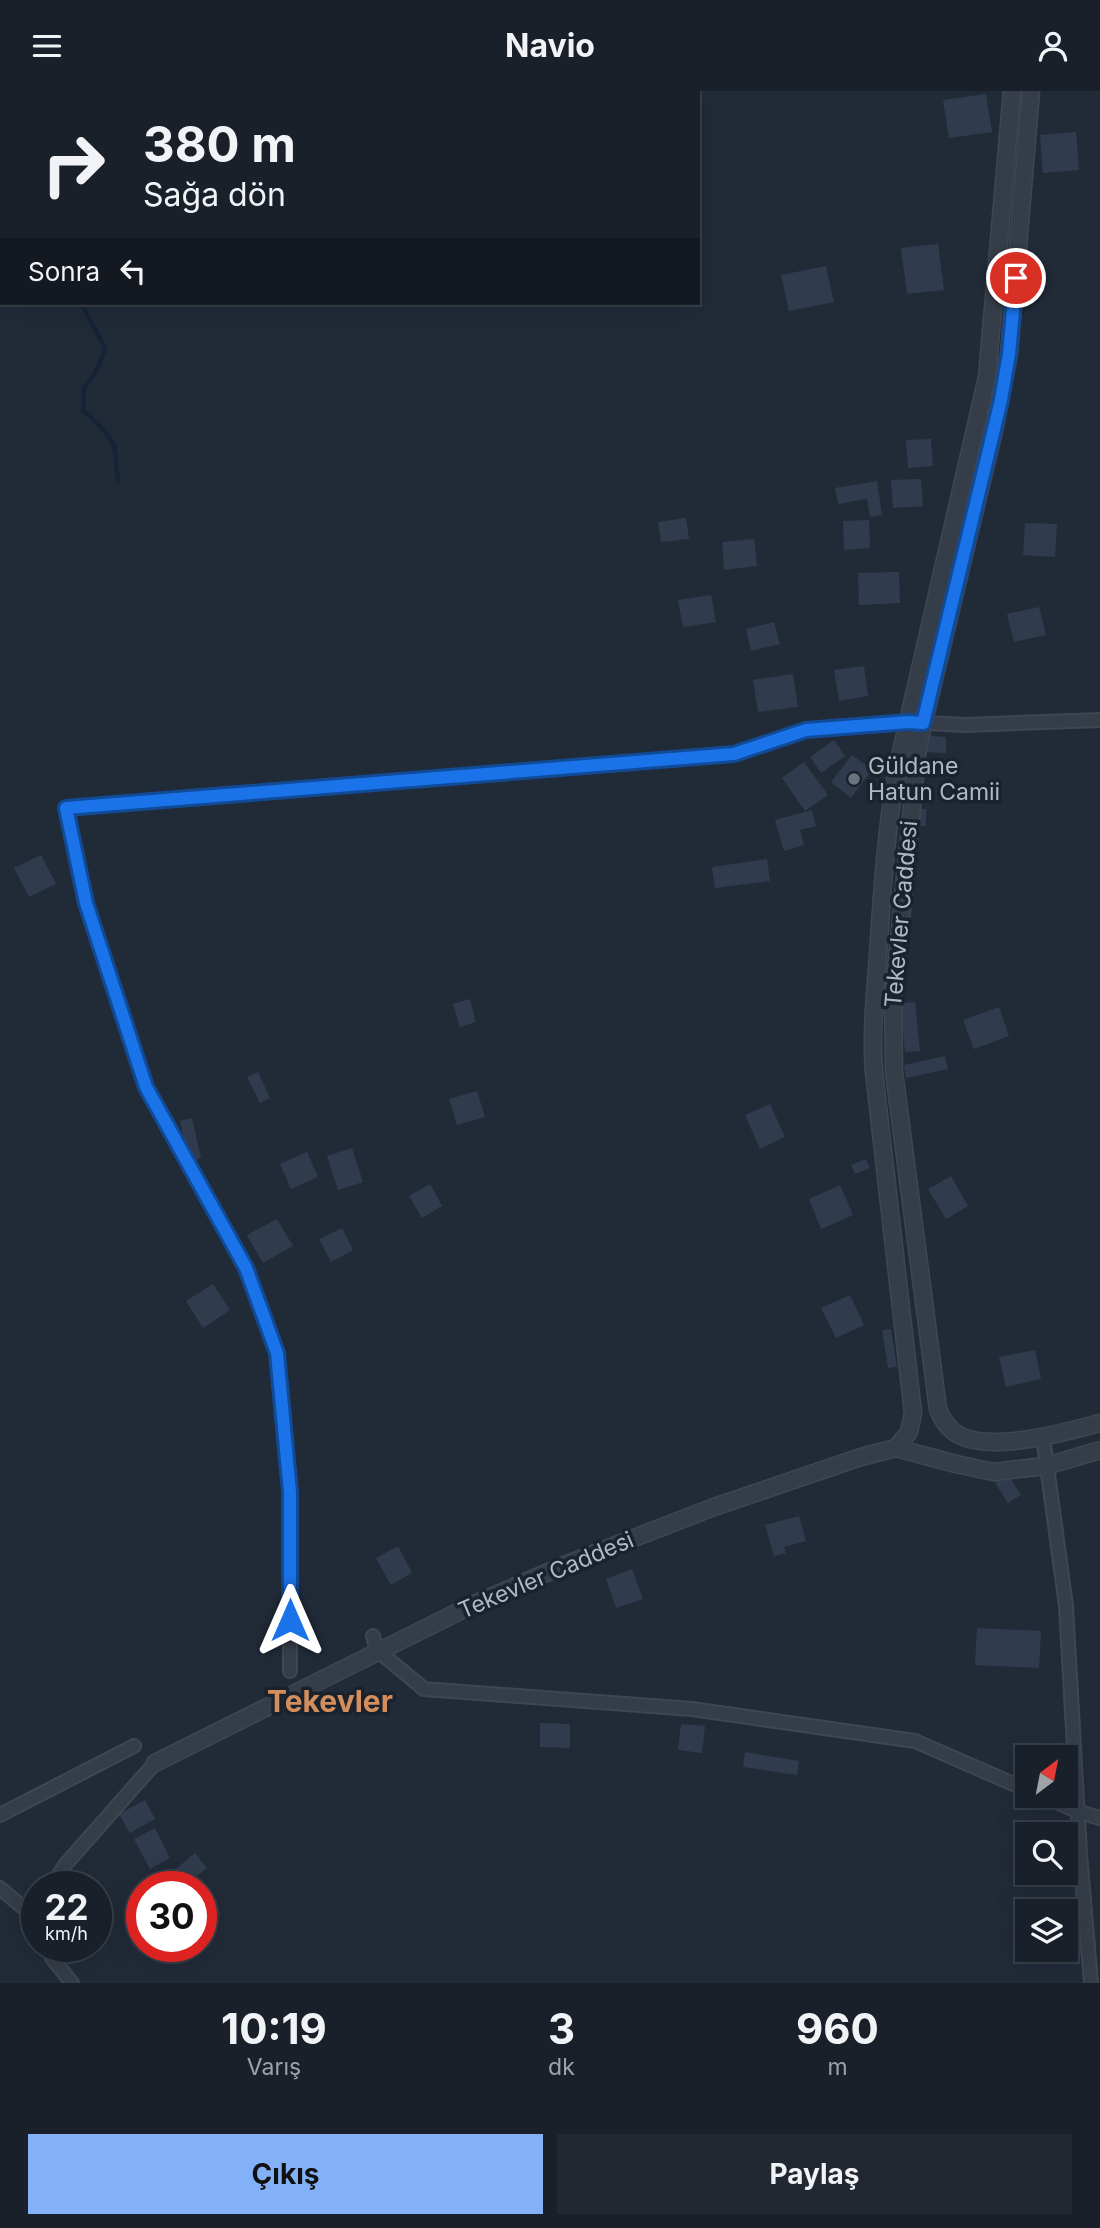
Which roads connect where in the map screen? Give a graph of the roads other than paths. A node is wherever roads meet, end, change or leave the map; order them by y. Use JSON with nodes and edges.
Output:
{"nodes":[{"id":1,"x":1012,"y":91,"type":"edge"},
{"id":2,"x":1031,"y":91,"type":"edge"},
{"id":3,"x":1100,"y":720,"type":"edge"},
{"id":4,"x":916,"y":722,"type":"junction"},
{"id":5,"x":1100,"y":1423,"type":"edge"},
{"id":6,"x":1043,"y":1437,"type":"junction"},
{"id":7,"x":896,"y":1448,"type":"junction"},
{"id":8,"x":1100,"y":1450,"type":"edge"},
{"id":9,"x":1046,"y":1466,"type":"junction"},
{"id":10,"x":375,"y":1643,"type":"junction"},
{"id":11,"x":290,"y":1671,"type":"dead end"},
{"id":12,"x":134,"y":1746,"type":"dead end"},
{"id":13,"x":155,"y":1763,"type":"joint"},
{"id":14,"x":1015,"y":1785,"type":"edge"},
{"id":15,"x":1070,"y":1808,"type":"edge"},
{"id":16,"x":1079,"y":1812,"type":"junction"},
{"id":17,"x":0,"y":1815,"type":"edge"},
{"id":18,"x":1100,"y":1818,"type":"edge"},
{"id":19,"x":61,"y":1871,"type":"edge"},
{"id":20,"x":0,"y":1888,"type":"edge"},
{"id":21,"x":21,"y":1904,"type":"edge"},
{"id":22,"x":55,"y":1962,"type":"edge"},
{"id":23,"x":72,"y":1983,"type":"edge"},
{"id":24,"x":1091,"y":1983,"type":"edge"}],
"edges":[{"from":1,"to":4,"type":"street"},
{"from":2,"to":4,"type":"street","name":"Tekevler Caddesi"},
{"from":3,"to":4,"type":"street"},
{"from":4,"to":6,"type":"street","name":"Tekevler Caddesi"},
{"from":4,"to":7,"type":"street"},
{"from":4,"to":11,"type":"street"},
{"from":5,"to":6,"type":"street"},
{"from":6,"to":9,"type":"street"},
{"from":7,"to":9,"type":"street","name":"Tekevler Caddesi"},
{"from":7,"to":10,"type":"street","name":"Tekevler Caddesi"},
{"from":8,"to":9,"type":"street","name":"Tekevler Caddesi"},
{"from":9,"to":16,"type":"street"},
{"from":10,"to":13,"type":"street","name":"Tekevler Caddesi"},
{"from":10,"to":14,"type":"street"},
{"from":12,"to":17,"type":"street"},
{"from":13,"to":19,"type":"street"},
{"from":15,"to":16,"type":"street"},
{"from":16,"to":18,"type":"street"},
{"from":16,"to":24,"type":"street"},
{"from":20,"to":21,"type":"street"},
{"from":22,"to":23,"type":"street"}]}
